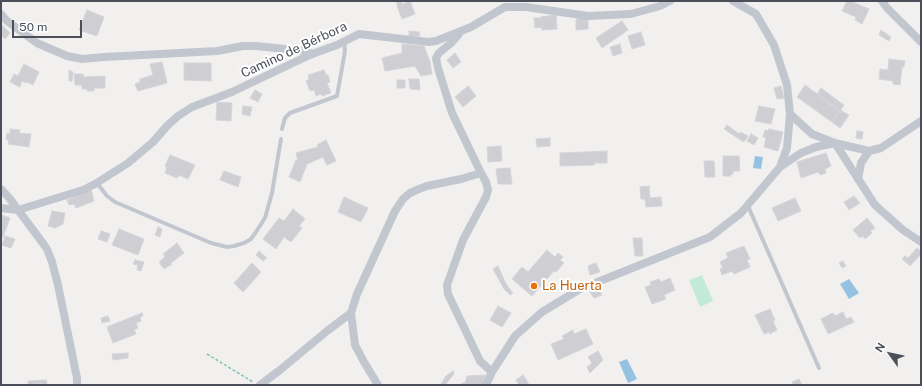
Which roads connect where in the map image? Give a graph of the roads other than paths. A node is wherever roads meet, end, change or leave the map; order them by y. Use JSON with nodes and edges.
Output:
{"nodes":[{"id":1,"x":504,"y":1,"type":"edge"},
{"id":2,"x":670,"y":1,"type":"edge"},
{"id":3,"x":733,"y":1,"type":"edge"},
{"id":4,"x":882,"y":1,"type":"edge"},
{"id":5,"x":1,"y":14,"type":"edge"},
{"id":6,"x":489,"y":17,"type":"junction"},
{"id":7,"x":461,"y":32,"type":"junction"},
{"id":8,"x":344,"y":41,"type":"junction"},
{"id":9,"x":921,"y":42,"type":"edge"},
{"id":10,"x":312,"y":54,"type":"junction"},
{"id":11,"x":790,"y":114,"type":"junction"},
{"id":12,"x":921,"y":121,"type":"edge"},
{"id":13,"x":282,"y":129,"type":"dead end"},
{"id":14,"x":280,"y":139,"type":"dead end"},
{"id":15,"x":835,"y":143,"type":"junction"},
{"id":16,"x":868,"y":151,"type":"junction"},
{"id":17,"x":780,"y":167,"type":"junction"},
{"id":18,"x":481,"y":173,"type":"junction"},
{"id":19,"x":858,"y":179,"type":"junction"},
{"id":20,"x":96,"y":183,"type":"junction"},
{"id":21,"x":1,"y":190,"type":"edge"},
{"id":22,"x":747,"y":206,"type":"junction"},
{"id":23,"x":1,"y":208,"type":"edge"},
{"id":24,"x":18,"y":210,"type":"junction"},
{"id":25,"x":921,"y":242,"type":"edge"},
{"id":26,"x":351,"y":313,"type":"junction"},
{"id":27,"x":819,"y":368,"type":"dead end"},
{"id":28,"x":492,"y":372,"type":"junction"},
{"id":29,"x":77,"y":385,"type":"edge"},
{"id":30,"x":259,"y":385,"type":"edge"},
{"id":31,"x":378,"y":385,"type":"edge"},
{"id":32,"x":486,"y":385,"type":"edge"}],
"edges":[{"from":1,"to":6,"type":"street"},
{"from":2,"to":6,"type":"street","name":"Camino de Bérbora"},
{"from":3,"to":11,"type":"street"},
{"from":4,"to":9,"type":"street"},
{"from":5,"to":10,"type":"street"},
{"from":6,"to":7,"type":"street","name":"Camino de Bérbora"},
{"from":7,"to":8,"type":"street","name":"Camino de Bérbora"},
{"from":7,"to":18,"type":"street"},
{"from":8,"to":10,"type":"street","name":"Camino de Bérbora"},
{"from":8,"to":13,"type":"lane"},
{"from":10,"to":20,"type":"street","name":"Camino de Bérbora"},
{"from":11,"to":15,"type":"street"},
{"from":11,"to":17,"type":"street"},
{"from":12,"to":16,"type":"street"},
{"from":14,"to":20,"type":"lane"},
{"from":15,"to":16,"type":"street"},
{"from":15,"to":17,"type":"street"},
{"from":15,"to":19,"type":"street"},
{"from":16,"to":19,"type":"street"},
{"from":17,"to":22,"type":"street"},
{"from":18,"to":26,"type":"street"},
{"from":18,"to":28,"type":"street"},
{"from":19,"to":25,"type":"street"},
{"from":20,"to":24,"type":"street","name":"Camino de Bérbora"},
{"from":21,"to":24,"type":"street"},
{"from":22,"to":27,"type":"lane"},
{"from":22,"to":28,"type":"street"},
{"from":23,"to":24,"type":"street","name":"Camino de Bérbora"},
{"from":24,"to":29,"type":"street"},
{"from":26,"to":30,"type":"street"},
{"from":26,"to":31,"type":"street"},
{"from":28,"to":32,"type":"street"}]}
